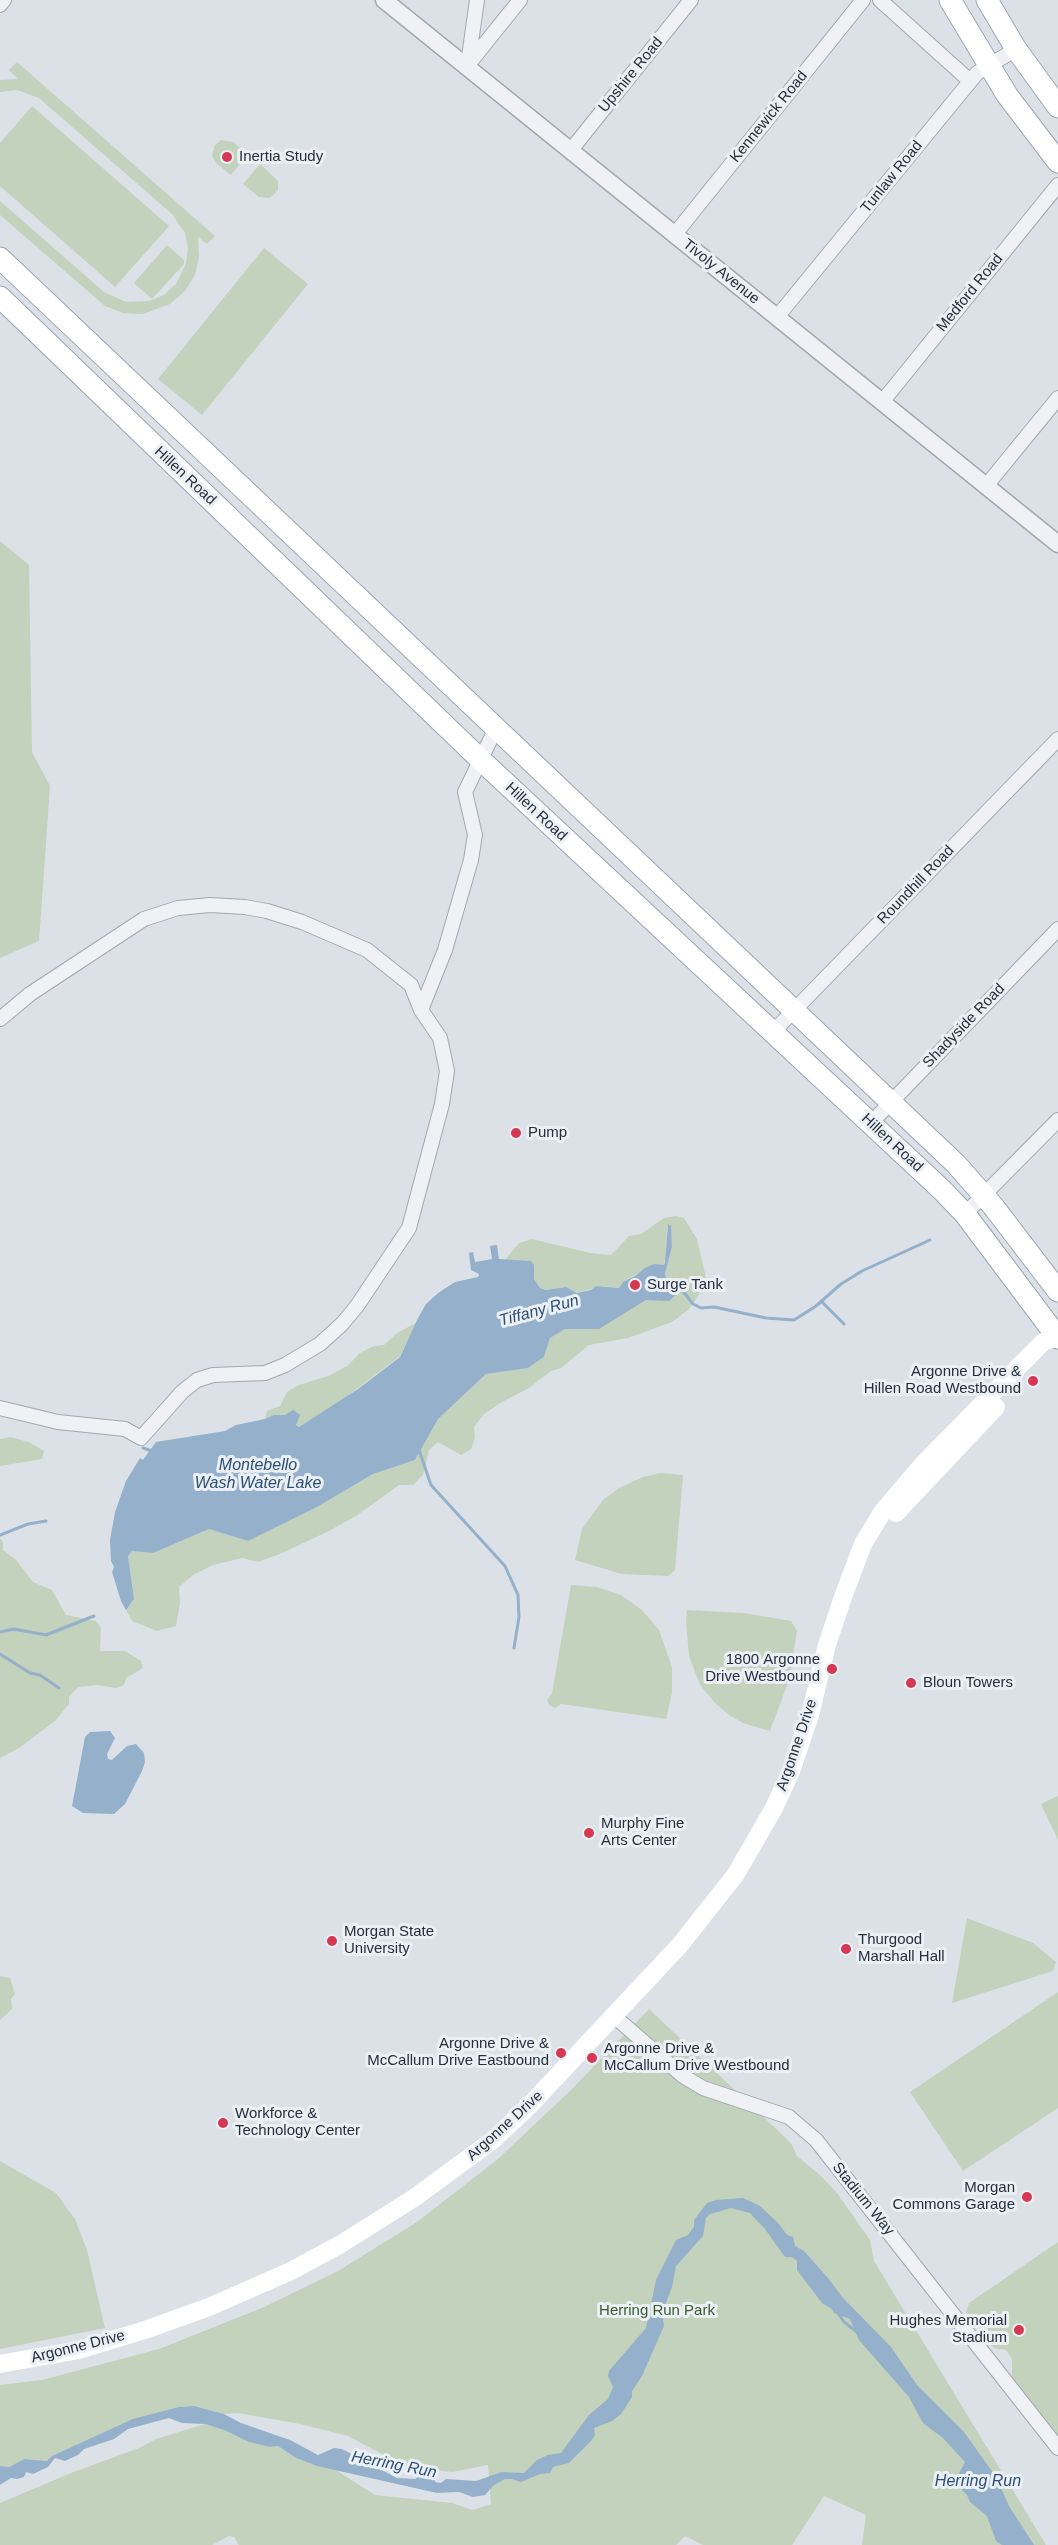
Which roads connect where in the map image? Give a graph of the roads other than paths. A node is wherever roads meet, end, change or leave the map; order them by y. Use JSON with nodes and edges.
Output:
{"nodes":[{"id":1,"x":4,"y":0,"type":"edge"},
{"id":2,"x":384,"y":0,"type":"edge"},
{"id":3,"x":477,"y":0,"type":"edge"},
{"id":4,"x":520,"y":0,"type":"edge"},
{"id":5,"x":692,"y":0,"type":"edge"},
{"id":6,"x":864,"y":0,"type":"edge"},
{"id":7,"x":880,"y":0,"type":"edge"},
{"id":8,"x":950,"y":0,"type":"edge"},
{"id":9,"x":987,"y":0,"type":"edge"},
{"id":10,"x":0,"y":5,"type":"edge"},
{"id":11,"x":1016,"y":49,"type":"junction"},
{"id":12,"x":467,"y":66,"type":"junction"},
{"id":13,"x":988,"y":66,"type":"junction"},
{"id":14,"x":970,"y":81,"type":"junction"},
{"id":15,"x":1058,"y":107,"type":"edge"},
{"id":16,"x":571,"y":150,"type":"junction"},
{"id":17,"x":1058,"y":162,"type":"edge"},
{"id":18,"x":1058,"y":185,"type":"edge"},
{"id":19,"x":675,"y":234,"type":"junction"},
{"id":20,"x":0,"y":258,"type":"edge"},
{"id":21,"x":0,"y":297,"type":"edge"},
{"id":22,"x":777,"y":317,"type":"junction"},
{"id":23,"x":1058,"y":398,"type":"edge"},
{"id":24,"x":882,"y":402,"type":"junction"},
{"id":25,"x":986,"y":486,"type":"junction"},
{"id":26,"x":1058,"y":544,"type":"edge"},
{"id":27,"x":495,"y":730,"type":"junction"},
{"id":28,"x":1058,"y":739,"type":"edge"},
{"id":29,"x":482,"y":761,"type":"junction"},
{"id":30,"x":1058,"y":929,"type":"edge"},
{"id":31,"x":421,"y":1010,"type":"junction"},
{"id":32,"x":794,"y":1012,"type":"junction"},
{"id":33,"x":0,"y":1019,"type":"edge"},
{"id":34,"x":773,"y":1032,"type":"junction"},
{"id":35,"x":891,"y":1103,"type":"junction"},
{"id":36,"x":1058,"y":1120,"type":"edge"},
{"id":37,"x":870,"y":1124,"type":"junction"},
{"id":38,"x":984,"y":1195,"type":"junction"},
{"id":39,"x":965,"y":1214,"type":"junction"},
{"id":40,"x":1058,"y":1291,"type":"edge"},
{"id":41,"x":1058,"y":1337,"type":"edge"},
{"id":42,"x":0,"y":1408,"type":"edge"},
{"id":43,"x":615,"y":2017,"type":"junction"},
{"id":44,"x":0,"y":2364,"type":"edge"},
{"id":45,"x":1058,"y":2448,"type":"edge"}],
"edges":[{"from":1,"to":10,"type":"street"},
{"from":2,"to":12,"type":"street","name":"Tivoly Avenue"},
{"from":3,"to":12,"type":"street"},
{"from":4,"to":12,"type":"street"},
{"from":5,"to":16,"type":"street","name":"Upshire Road"},
{"from":6,"to":19,"type":"street","name":"Kennewick Road"},
{"from":7,"to":14,"type":"street"},
{"from":8,"to":13,"type":"main road"},
{"from":9,"to":11,"type":"main road"},
{"from":11,"to":13,"type":"street","name":"Tunlaw Road"},
{"from":11,"to":15,"type":"main road"},
{"from":12,"to":16,"type":"street","name":"Tivoly Avenue"},
{"from":13,"to":14,"type":"street","name":"Tunlaw Road"},
{"from":13,"to":17,"type":"main road"},
{"from":14,"to":22,"type":"street","name":"Tunlaw Road"},
{"from":16,"to":19,"type":"street","name":"Tivoly Avenue"},
{"from":18,"to":24,"type":"street","name":"Medford Road"},
{"from":19,"to":22,"type":"street","name":"Tivoly Avenue"},
{"from":20,"to":27,"type":"main road","name":"Hillen Road"},
{"from":21,"to":29,"type":"main road","name":"Hillen Road"},
{"from":22,"to":24,"type":"street","name":"Tivoly Avenue"},
{"from":23,"to":25,"type":"street"},
{"from":24,"to":25,"type":"street","name":"Tivoly Avenue"},
{"from":25,"to":26,"type":"street","name":"Tivoly Avenue"},
{"from":27,"to":29,"type":"street"},
{"from":27,"to":32,"type":"main road","name":"Hillen Road"},
{"from":28,"to":32,"type":"street","name":"Roundhill Road"},
{"from":29,"to":31,"type":"street"},
{"from":29,"to":34,"type":"main road","name":"Hillen Road"},
{"from":30,"to":35,"type":"street","name":"Shadyside Road"},
{"from":31,"to":33,"type":"street"},
{"from":31,"to":42,"type":"street"},
{"from":32,"to":34,"type":"street","name":"Roundhill Road"},
{"from":32,"to":35,"type":"main road","name":"Hillen Road"},
{"from":34,"to":37,"type":"main road","name":"Hillen Road"},
{"from":35,"to":37,"type":"street","name":"Shadyside Road"},
{"from":35,"to":38,"type":"main road","name":"Hillen Road"},
{"from":36,"to":38,"type":"street"},
{"from":37,"to":39,"type":"main road","name":"Hillen Road"},
{"from":38,"to":39,"type":"street"},
{"from":38,"to":40,"type":"main road","name":"Hillen Road"},
{"from":39,"to":41,"type":"main road","name":"Hillen Road"},
{"from":41,"to":43,"type":"main road","name":"Argonne Drive"},
{"from":43,"to":44,"type":"main road","name":"Argonne Drive"},
{"from":43,"to":45,"type":"street","name":"Stadium Way"}]}
